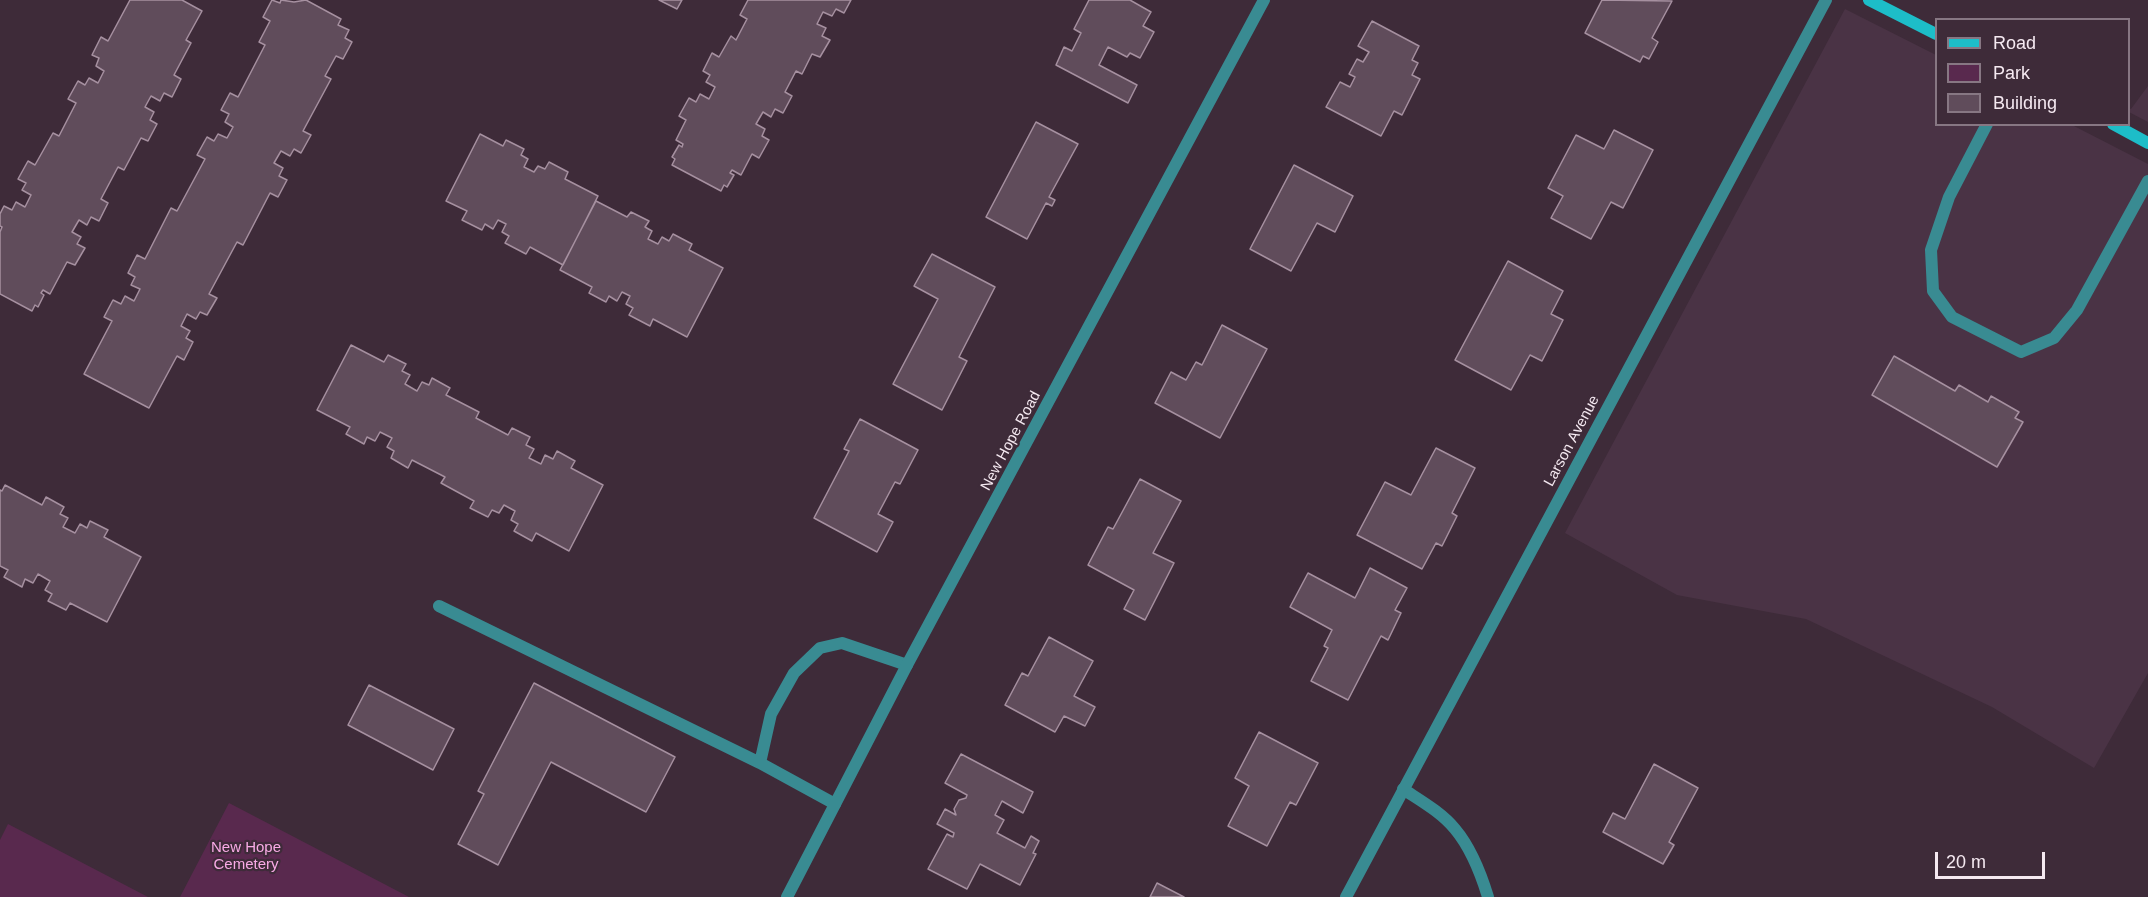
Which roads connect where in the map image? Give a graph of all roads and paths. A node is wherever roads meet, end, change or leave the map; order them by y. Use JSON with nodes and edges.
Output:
{"nodes":[{"id":1,"x":1264,"y":0,"type":"edge"},
{"id":2,"x":1826,"y":0,"type":"edge"},
{"id":3,"x":1869,"y":0,"type":"edge"},
{"id":4,"x":1935,"y":33,"type":"edge"},
{"id":5,"x":1986,"y":126,"type":"edge"},
{"id":6,"x":2117,"y":126,"type":"edge"},
{"id":7,"x":2148,"y":143,"type":"edge"},
{"id":8,"x":2148,"y":181,"type":"edge"},
{"id":9,"x":439,"y":606,"type":"dead end"},
{"id":10,"x":907,"y":666,"type":"junction"},
{"id":11,"x":760,"y":763,"type":"junction"},
{"id":12,"x":1402,"y":789,"type":"junction"},
{"id":13,"x":835,"y":804,"type":"junction"},
{"id":14,"x":787,"y":897,"type":"edge"},
{"id":15,"x":1346,"y":897,"type":"edge"},
{"id":16,"x":1488,"y":897,"type":"edge"}],
"edges":[{"from":1,"to":10,"type":"street","name":"New Hope Road"},
{"from":2,"to":12,"type":"street","name":"Larson Avenue"},
{"from":3,"to":4,"type":"main road"},
{"from":5,"to":8,"type":"street"},
{"from":6,"to":7,"type":"main road"},
{"from":9,"to":11,"type":"street"},
{"from":10,"to":11,"type":"street"},
{"from":10,"to":13,"type":"street","name":"New Hope Road"},
{"from":11,"to":13,"type":"street"},
{"from":12,"to":15,"type":"street","name":"Larson Avenue"},
{"from":12,"to":16,"type":"street"},
{"from":13,"to":14,"type":"street","name":"New Hope Road"}]}
